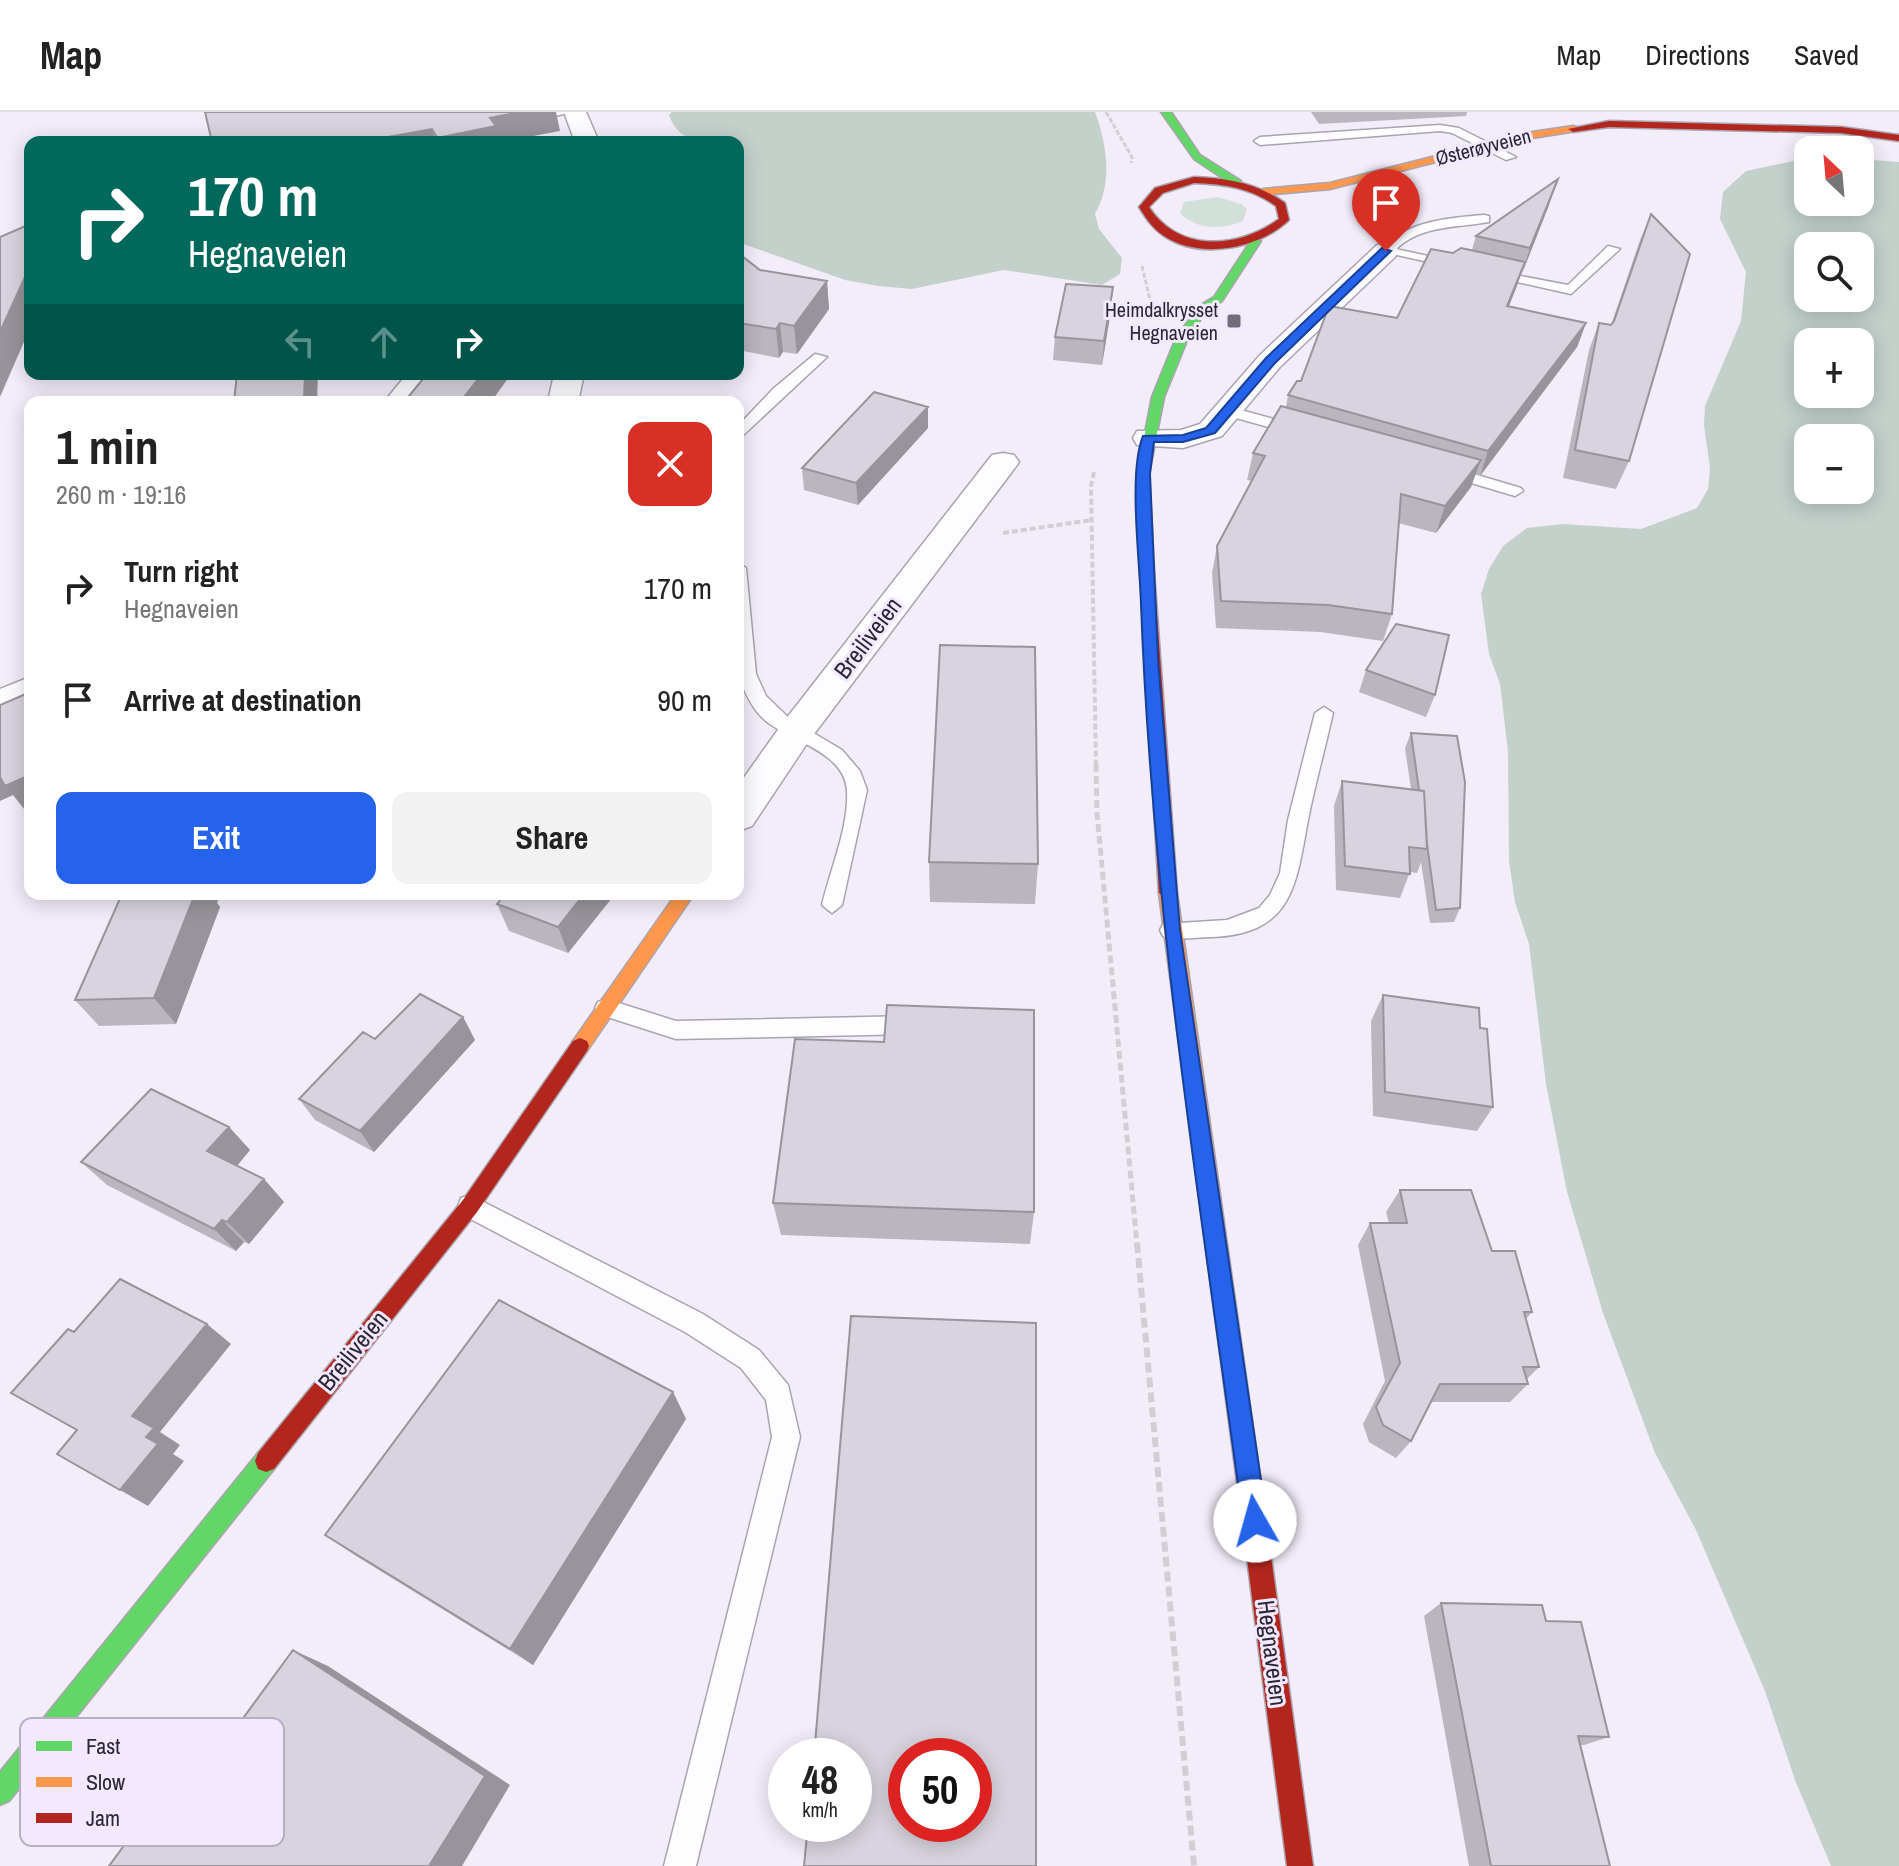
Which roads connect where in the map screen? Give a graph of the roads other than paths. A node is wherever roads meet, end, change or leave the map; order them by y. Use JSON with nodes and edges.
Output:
{"nodes":[{"id":1,"x":567,"y":112,"type":"edge"},
{"id":2,"x":575,"y":112,"type":"edge"},
{"id":3,"x":1166,"y":112,"type":"edge"},
{"id":4,"x":514,"y":121,"type":"edge"},
{"id":5,"x":1838,"y":121,"type":"edge"},
{"id":6,"x":1658,"y":125,"type":"junction"},
{"id":7,"x":585,"y":136,"type":"edge"},
{"id":8,"x":1899,"y":138,"type":"edge"},
{"id":9,"x":1260,"y":141,"type":"dead end"},
{"id":10,"x":1486,"y":145,"type":"junction"},
{"id":11,"x":1510,"y":157,"type":"junction"},
{"id":12,"x":1488,"y":166,"type":"dead end"},
{"id":13,"x":1166,"y":167,"type":"dead end"},
{"id":14,"x":1237,"y":183,"type":"junction"},
{"id":15,"x":1402,"y":188,"type":"dead end"},
{"id":16,"x":1160,"y":189,"type":"junction"},
{"id":17,"x":1263,"y":192,"type":"junction"},
{"id":18,"x":1325,"y":206,"type":"dead end"},
{"id":19,"x":1303,"y":213,"type":"dead end"},
{"id":20,"x":1484,"y":219,"type":"dead end"},
{"id":21,"x":1284,"y":220,"type":"junction"},
{"id":22,"x":1180,"y":239,"type":"junction"},
{"id":23,"x":1256,"y":241,"type":"junction"},
{"id":24,"x":1613,"y":249,"type":"dead end"},
{"id":25,"x":1386,"y":251,"type":"junction"},
{"id":26,"x":1194,"y":259,"type":"dead end"},
{"id":27,"x":1466,"y":269,"type":"edge"},
{"id":28,"x":1481,"y":272,"type":"edge"},
{"id":29,"x":820,"y":357,"type":"dead end"},
{"id":30,"x":418,"y":380,"type":"edge"},
{"id":31,"x":404,"y":396,"type":"edge"},
{"id":32,"x":1230,"y":412,"type":"junction"},
{"id":33,"x":744,"y":429,"type":"edge"},
{"id":34,"x":1322,"y":437,"type":"edge"},
{"id":35,"x":1148,"y":438,"type":"junction"},
{"id":36,"x":1003,"y":462,"type":"dead end"},
{"id":37,"x":1428,"y":466,"type":"edge"},
{"id":38,"x":1515,"y":491,"type":"dead end"},
{"id":39,"x":744,"y":639,"type":"edge"},
{"id":40,"x":24,"y":692,"type":"edge"},
{"id":41,"x":0,"y":705,"type":"edge"},
{"id":42,"x":1324,"y":713,"type":"dead end"},
{"id":43,"x":795,"y":733,"type":"junction"},
{"id":44,"x":744,"y":807,"type":"edge"},
{"id":45,"x":681,"y":900,"type":"edge"},
{"id":46,"x":832,"y":905,"type":"dead end"},
{"id":47,"x":1171,"y":930,"type":"junction"},
{"id":48,"x":606,"y":1008,"type":"junction"},
{"id":49,"x":940,"y":1024,"type":"edge"},
{"id":50,"x":470,"y":1206,"type":"junction"},
{"id":51,"x":59,"y":1718,"type":"edge"},
{"id":52,"x":20,"y":1767,"type":"edge"},
{"id":53,"x":0,"y":1792,"type":"edge"},
{"id":54,"x":680,"y":1866,"type":"edge"},
{"id":55,"x":1300,"y":1866,"type":"edge"}],
"edges":[{"from":1,"to":4,"type":"lane"},
{"from":2,"to":7,"type":"street"},
{"from":3,"to":14,"type":"main road"},
{"from":5,"to":6,"type":"main road","name":"Østerøyveien"},
{"from":5,"to":8,"type":"main road","name":"Østerøyveien"},
{"from":6,"to":10,"type":"main road","name":"Østerøyveien"},
{"from":6,"to":11,"type":"main road","name":"Østerøyveien"},
{"from":9,"to":10,"type":"lane"},
{"from":10,"to":11,"type":"lane"},
{"from":10,"to":17,"type":"main road","name":"Østerøyveien"},
{"from":11,"to":12,"type":"main road","name":"Østerøyveien"},
{"from":13,"to":16,"type":"main road"},
{"from":14,"to":16,"type":"main road"},
{"from":14,"to":17,"type":"main road"},
{"from":15,"to":18,"type":"main road"},
{"from":16,"to":22,"type":"main road"},
{"from":17,"to":21,"type":"main road"},
{"from":19,"to":21,"type":"main road"},
{"from":20,"to":25,"type":"lane"},
{"from":21,"to":23,"type":"main road"},
{"from":22,"to":23,"type":"main road"},
{"from":22,"to":26,"type":"main road"},
{"from":23,"to":35,"type":"main road","name":"Hegnaveien"},
{"from":24,"to":28,"type":"lane"},
{"from":25,"to":27,"type":"lane"},
{"from":25,"to":32,"type":"street"},
{"from":29,"to":33,"type":"lane"},
{"from":30,"to":31,"type":"street"},
{"from":32,"to":34,"type":"lane"},
{"from":32,"to":35,"type":"street"},
{"from":35,"to":47,"type":"main road","name":"Hegnaveien"},
{"from":36,"to":43,"type":"street","name":"Breiliveien"},
{"from":37,"to":38,"type":"lane"},
{"from":39,"to":43,"type":"lane"},
{"from":40,"to":41,"type":"street"},
{"from":42,"to":47,"type":"lane"},
{"from":43,"to":44,"type":"street","name":"Breiliveien"},
{"from":43,"to":46,"type":"lane"},
{"from":45,"to":48,"type":"main road","name":"Breiliveien"},
{"from":47,"to":55,"type":"main road","name":"Hegnaveien"},
{"from":48,"to":49,"type":"lane"},
{"from":48,"to":50,"type":"main road","name":"Breiliveien"},
{"from":50,"to":51,"type":"main road","name":"Breiliveien"},
{"from":50,"to":54,"type":"lane"},
{"from":52,"to":53,"type":"main road","name":"Breiliveien"}]}
